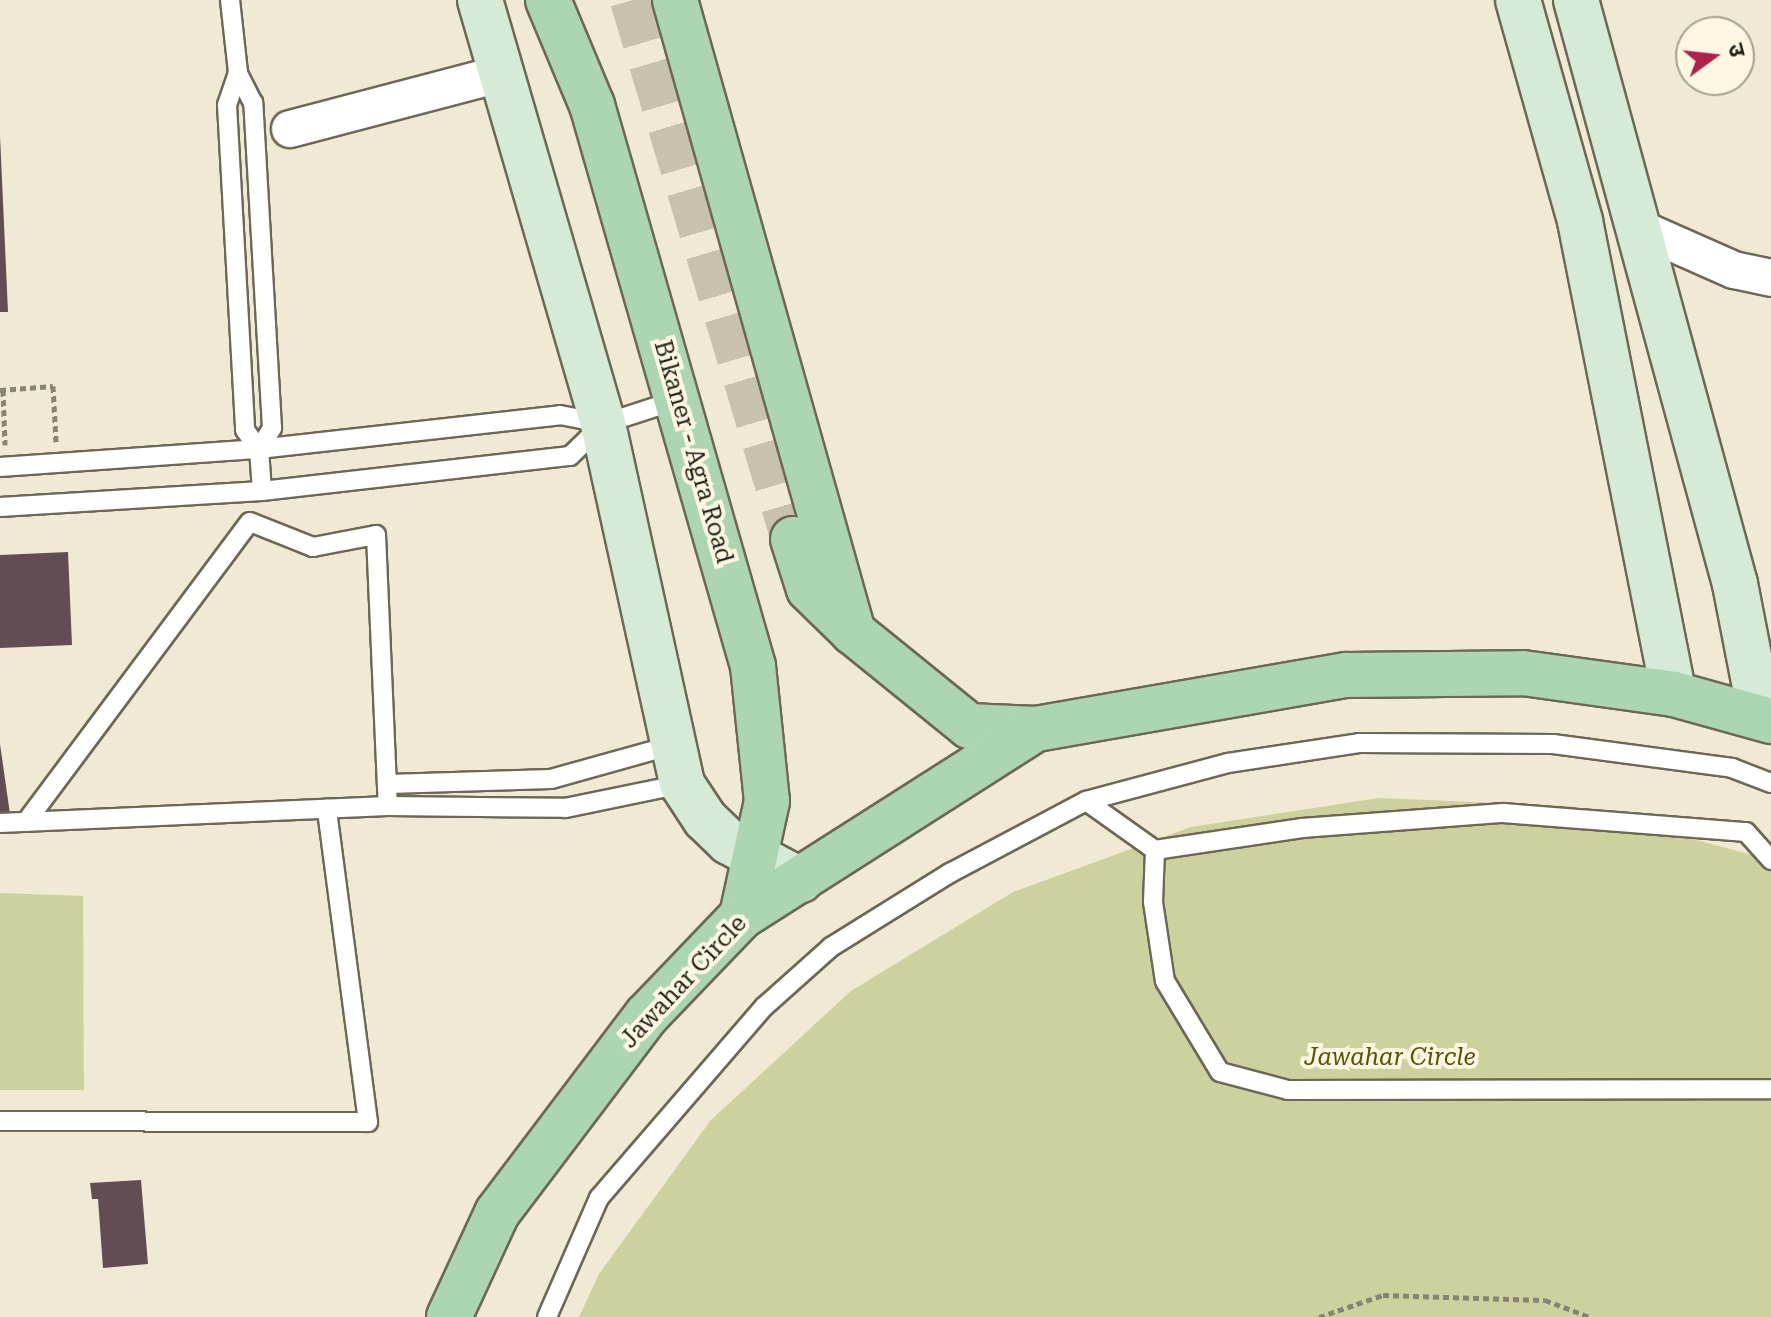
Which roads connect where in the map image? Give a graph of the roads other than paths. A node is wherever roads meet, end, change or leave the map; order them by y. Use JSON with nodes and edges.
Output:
{"nodes":[{"id":1,"x":230,"y":0,"type":"edge"},
{"id":2,"x":480,"y":0,"type":"edge"},
{"id":3,"x":548,"y":0,"type":"edge"},
{"id":4,"x":568,"y":0,"type":"edge"},
{"id":5,"x":675,"y":0,"type":"edge"},
{"id":6,"x":1518,"y":0,"type":"edge"},
{"id":7,"x":1576,"y":0,"type":"edge"},
{"id":8,"x":238,"y":73,"type":"junction"},
{"id":9,"x":499,"y":74,"type":"junction"},
{"id":10,"x":592,"y":105,"type":"junction"},
{"id":11,"x":290,"y":129,"type":"dead end"},
{"id":12,"x":1641,"y":229,"type":"junction"},
{"id":13,"x":1771,"y":278,"type":"edge"},
{"id":14,"x":679,"y":399,"type":"junction"},
{"id":15,"x":603,"y":424,"type":"junction"},
{"id":16,"x":259,"y":449,"type":"junction"},
{"id":17,"x":3,"y":467,"type":"edge"},
{"id":18,"x":262,"y":491,"type":"junction"},
{"id":19,"x":0,"y":507,"type":"edge"},
{"id":20,"x":793,"y":539,"type":"tunnel mouth"},
{"id":21,"x":853,"y":632,"type":"junction"},
{"id":22,"x":1674,"y":694,"type":"junction"},
{"id":23,"x":1766,"y":720,"type":"edge"},
{"id":24,"x":1036,"y":729,"type":"junction"},
{"id":25,"x":678,"y":764,"type":"junction"},
{"id":26,"x":1771,"y":783,"type":"edge"},
{"id":27,"x":388,"y":784,"type":"junction"},
{"id":28,"x":1086,"y":801,"type":"junction"},
{"id":29,"x":388,"y":806,"type":"junction"},
{"id":30,"x":327,"y":809,"type":"junction"},
{"id":31,"x":26,"y":822,"type":"junction"},
{"id":32,"x":0,"y":823,"type":"edge"},
{"id":33,"x":1155,"y":850,"type":"junction"},
{"id":34,"x":756,"y":853,"type":"junction"},
{"id":35,"x":1771,"y":860,"type":"edge"},
{"id":36,"x":800,"y":880,"type":"junction"},
{"id":37,"x":742,"y":916,"type":"junction"},
{"id":38,"x":1771,"y":1089,"type":"edge"},
{"id":39,"x":0,"y":1121,"type":"edge"},
{"id":40,"x":449,"y":1317,"type":"edge"},
{"id":41,"x":547,"y":1317,"type":"edge"}],
"edges":[{"from":1,"to":8,"type":"lane"},
{"from":2,"to":9,"type":"main road"},
{"from":3,"to":10,"type":"main road","name":"Bikaner - Agra Road"},
{"from":4,"to":10,"type":"main road"},
{"from":5,"to":21,"type":"main road"},
{"from":6,"to":22,"type":"main road"},
{"from":7,"to":12,"type":"main road"},
{"from":8,"to":16,"type":"lane"},
{"from":8,"to":16,"type":"lane"},
{"from":9,"to":11,"type":"street"},
{"from":9,"to":15,"type":"main road"},
{"from":10,"to":14,"type":"main road","name":"Bikaner - Agra Road"},
{"from":12,"to":13,"type":"street"},
{"from":12,"to":23,"type":"main road"},
{"from":14,"to":15,"type":"lane"},
{"from":14,"to":34,"type":"main road","name":"Bikaner - Agra Road"},
{"from":15,"to":16,"type":"lane"},
{"from":15,"to":18,"type":"lane"},
{"from":15,"to":25,"type":"main road"},
{"from":16,"to":17,"type":"lane"},
{"from":16,"to":18,"type":"lane"},
{"from":18,"to":19,"type":"lane"},
{"from":20,"to":21,"type":"main road"},
{"from":21,"to":24,"type":"main road"},
{"from":22,"to":23,"type":"main road","name":"Jawahar Circle"},
{"from":22,"to":24,"type":"main road","name":"Jawahar Circle"},
{"from":24,"to":36,"type":"main road","name":"Jawahar Circle"},
{"from":25,"to":27,"type":"lane"},
{"from":25,"to":29,"type":"lane"},
{"from":25,"to":34,"type":"main road"},
{"from":26,"to":28,"type":"lane"},
{"from":27,"to":29,"type":"lane"},
{"from":27,"to":31,"type":"lane"},
{"from":28,"to":33,"type":"lane"},
{"from":28,"to":41,"type":"lane"},
{"from":29,"to":30,"type":"lane"},
{"from":30,"to":31,"type":"lane"},
{"from":30,"to":39,"type":"lane"},
{"from":31,"to":32,"type":"lane"},
{"from":33,"to":35,"type":"lane"},
{"from":33,"to":38,"type":"lane"},
{"from":34,"to":36,"type":"main road"},
{"from":34,"to":37,"type":"main road","name":"Bikaner - Agra Road"},
{"from":36,"to":37,"type":"main road","name":"Jawahar Circle"},
{"from":37,"to":40,"type":"main road","name":"Jawahar Circle"}]}
